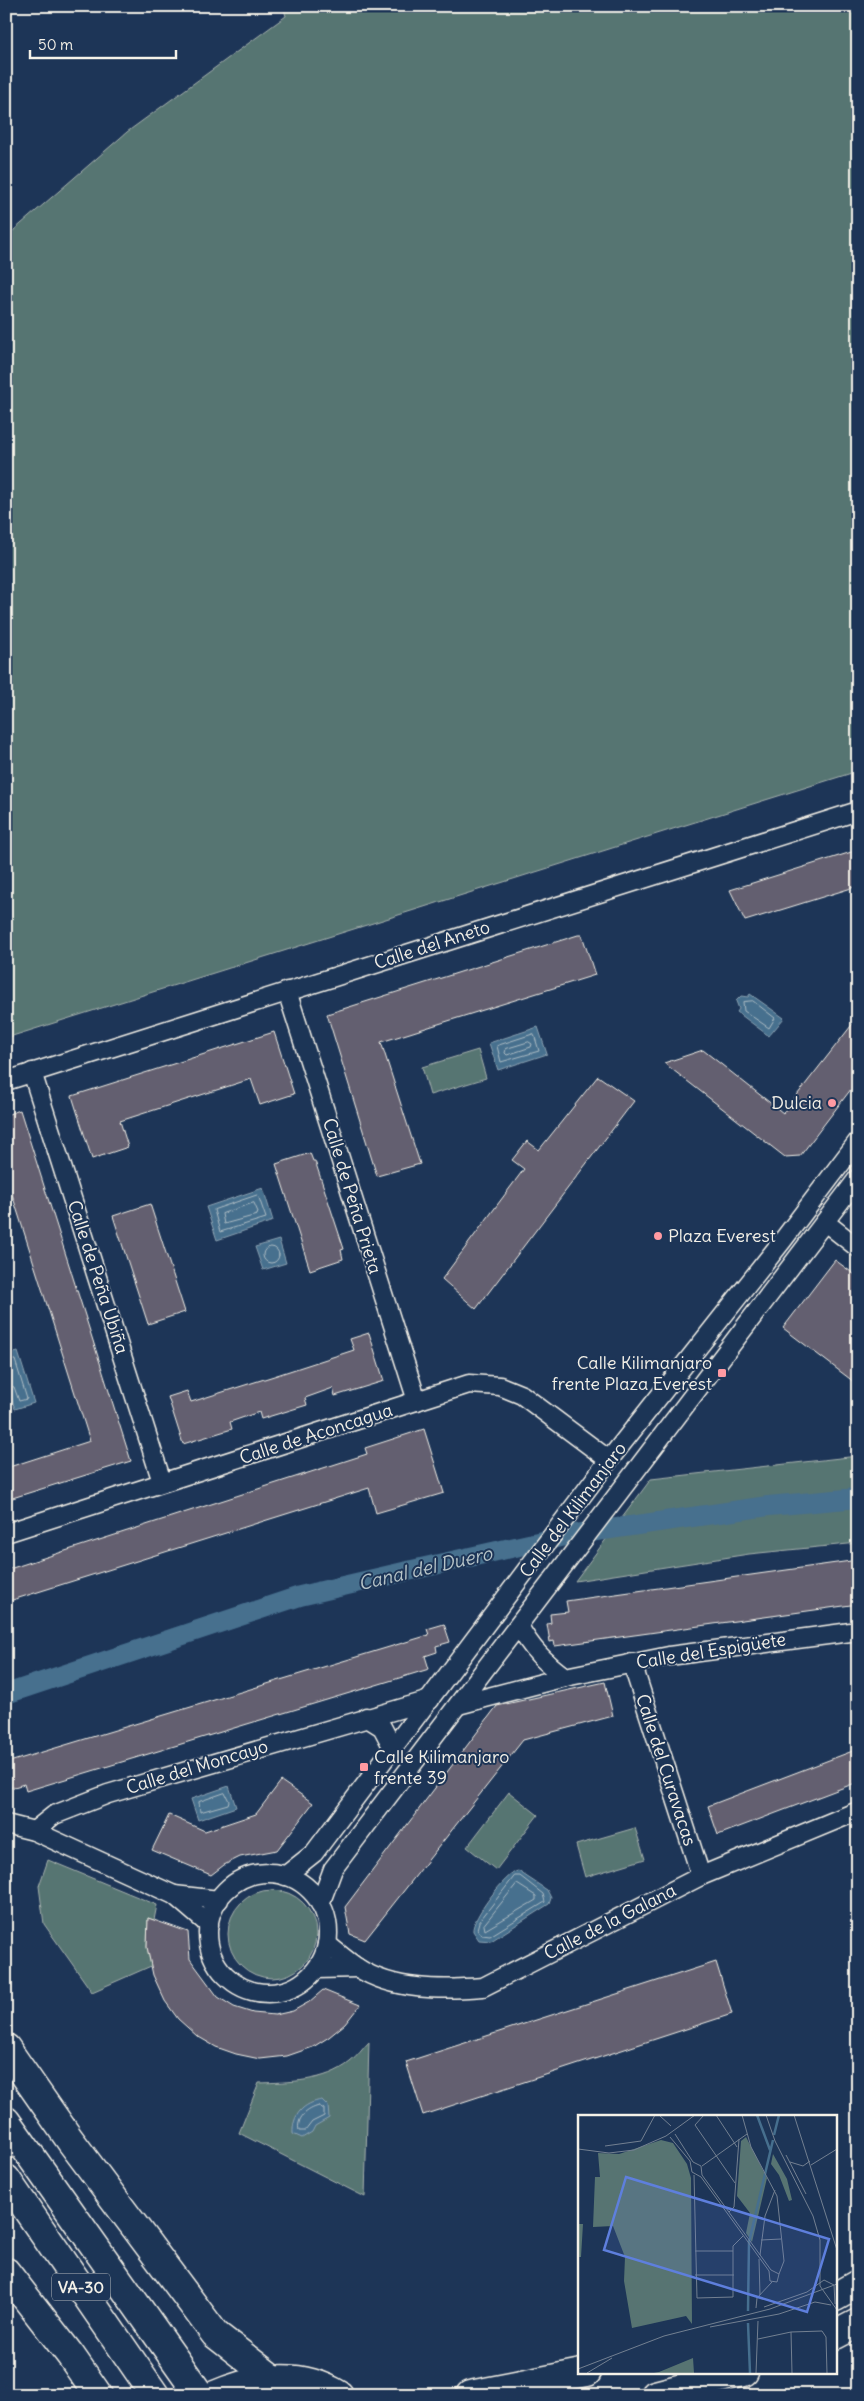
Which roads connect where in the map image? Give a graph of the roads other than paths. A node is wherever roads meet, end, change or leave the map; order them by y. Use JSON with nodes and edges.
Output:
{"nodes":[{"id":1,"x":858,"y":811,"type":"edge"},
{"id":2,"x":287,"y":991,"type":"junction"},
{"id":3,"x":32,"y":1072,"type":"junction"},
{"id":4,"x":6,"y":1080,"type":"edge"},
{"id":5,"x":858,"y":1141,"type":"edge"},
{"id":6,"x":858,"y":1178,"type":"edge"},
{"id":7,"x":825,"y":1222,"type":"junction"},
{"id":8,"x":858,"y":1248,"type":"edge"},
{"id":9,"x":416,"y":1402,"type":"junction"},
{"id":10,"x":609,"y":1460,"type":"junction"},
{"id":11,"x":162,"y":1482,"type":"junction"},
{"id":12,"x":6,"y":1533,"type":"edge"},
{"id":13,"x":519,"y":1626,"type":"junction"},
{"id":14,"x":858,"y":1631,"type":"edge"},
{"id":15,"x":632,"y":1663,"type":"junction"},
{"id":16,"x":565,"y":1677,"type":"junction"},
{"id":17,"x":430,"y":1700,"type":"junction"},
{"id":18,"x":458,"y":1704,"type":"junction"},
{"id":19,"x":366,"y":1717,"type":"junction"},
{"id":20,"x":393,"y":1748,"type":"junction"},
{"id":21,"x":858,"y":1811,"type":"edge"},
{"id":22,"x":6,"y":1824,"type":"edge"},
{"id":23,"x":34,"y":1832,"type":"junction"},
{"id":24,"x":284,"y":1876,"type":"junction"},
{"id":25,"x":701,"y":1876,"type":"junction"},
{"id":26,"x":174,"y":1895,"type":"junction"},
{"id":27,"x":219,"y":1900,"type":"junction"},
{"id":28,"x":320,"y":1904,"type":"junction"},
{"id":29,"x":209,"y":1924,"type":"junction"},
{"id":30,"x":327,"y":1944,"type":"junction"},
{"id":31,"x":358,"y":1968,"type":"junction"},
{"id":32,"x":317,"y":1969,"type":"junction"},
{"id":33,"x":6,"y":2048,"type":"edge"},
{"id":34,"x":6,"y":2121,"type":"edge"},
{"id":35,"x":6,"y":2179,"type":"edge"},
{"id":36,"x":6,"y":2272,"type":"edge"},
{"id":37,"x":858,"y":2284,"type":"edge"},
{"id":38,"x":836,"y":2296,"type":"edge"},
{"id":39,"x":858,"y":2323,"type":"edge"},
{"id":40,"x":836,"y":2334,"type":"edge"},
{"id":41,"x":578,"y":2374,"type":"edge"},
{"id":42,"x":736,"y":2374,"type":"edge"},
{"id":43,"x":273,"y":2379,"type":"junction"},
{"id":44,"x":343,"y":2393,"type":"edge"},
{"id":45,"x":98,"y":2395,"type":"edge"},
{"id":46,"x":156,"y":2395,"type":"edge"},
{"id":47,"x":200,"y":2395,"type":"edge"},
{"id":48,"x":215,"y":2395,"type":"edge"},
{"id":49,"x":470,"y":2395,"type":"edge"},
{"id":50,"x":655,"y":2395,"type":"edge"}],
"edges":[{"from":1,"to":2,"type":"street","name":"Calle del Aneto"},
{"from":2,"to":3,"type":"street","name":"Calle del Aneto"},
{"from":2,"to":9,"type":"street","name":"Calle de Peña Prieta"},
{"from":3,"to":4,"type":"street","name":"Calle del Aneto"},
{"from":3,"to":11,"type":"street","name":"Calle de Peña Ubiña"},
{"from":5,"to":10,"type":"street","name":"Calle del Kilimanjaro"},
{"from":6,"to":7,"type":"street","name":"Calle del Kilimanjaro"},
{"from":7,"to":8,"type":"street"},
{"from":7,"to":13,"type":"street","name":"Calle del Kilimanjaro"},
{"from":9,"to":10,"type":"street","name":"Calle de Aconcagua"},
{"from":9,"to":11,"type":"street","name":"Calle de Aconcagua"},
{"from":10,"to":17,"type":"street","name":"Calle del Kilimanjaro"},
{"from":11,"to":12,"type":"street","name":"Calle de Aconcagua"},
{"from":13,"to":16,"type":"street"},
{"from":13,"to":18,"type":"street","name":"Calle del Kilimanjaro"},
{"from":14,"to":15,"type":"street","name":"Calle del Espigüete"},
{"from":15,"to":16,"type":"street","name":"Calle del Espigüete"},
{"from":15,"to":25,"type":"street","name":"Calle del Curavacas"},
{"from":16,"to":18,"type":"street","name":"Calle del Espigüete"},
{"from":17,"to":19,"type":"street","name":"Calle del Moncayo"},
{"from":17,"to":20,"type":"street","name":"Calle del Kilimanjaro"},
{"from":18,"to":28,"type":"street","name":"Calle del Kilimanjaro"},
{"from":19,"to":20,"type":"street"},
{"from":19,"to":23,"type":"street","name":"Calle del Moncayo"},
{"from":20,"to":24,"type":"street","name":"Calle del Kilimanjaro"},
{"from":21,"to":25,"type":"street","name":"Calle de la Galana"},
{"from":22,"to":23,"type":"street"},
{"from":23,"to":26,"type":"street"},
{"from":24,"to":27,"type":"street"},
{"from":24,"to":28,"type":"street"},
{"from":25,"to":31,"type":"street","name":"Calle de la Galana"},
{"from":26,"to":27,"type":"street"},
{"from":26,"to":29,"type":"street"},
{"from":27,"to":29,"type":"street"},
{"from":28,"to":30,"type":"street"},
{"from":29,"to":32,"type":"street"},
{"from":30,"to":31,"type":"street","name":"Calle de la Galana"},
{"from":30,"to":32,"type":"street"},
{"from":31,"to":32,"type":"street","name":"Calle de la Galana"},
{"from":33,"to":43,"type":"highway"},
{"from":34,"to":47,"type":"highway","number":"VA-30"},
{"from":35,"to":46,"type":"highway","number":"VA-30"},
{"from":36,"to":45,"type":"highway"},
{"from":37,"to":38,"type":"highway"},
{"from":39,"to":40,"type":"highway"},
{"from":41,"to":49,"type":"highway"},
{"from":42,"to":50,"type":"highway"},
{"from":43,"to":44,"type":"highway"},
{"from":43,"to":48,"type":"highway"}]}
